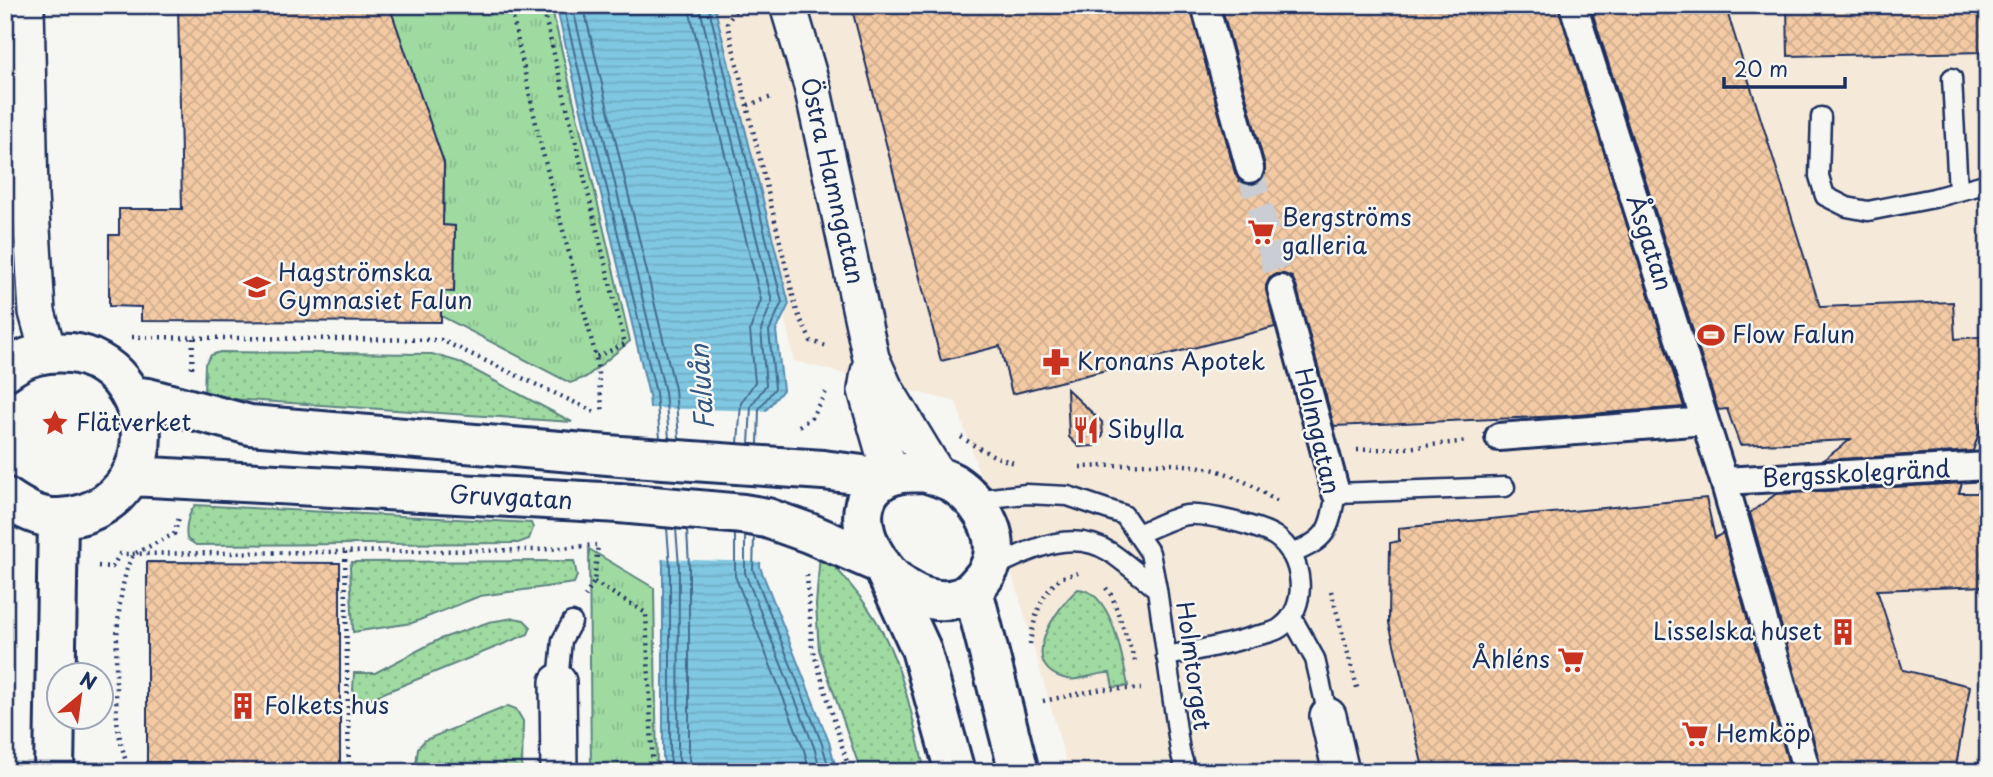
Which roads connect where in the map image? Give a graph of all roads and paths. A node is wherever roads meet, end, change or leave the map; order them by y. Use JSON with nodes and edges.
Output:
{"nodes":[{"id":1,"x":26,"y":5,"type":"edge"},
{"id":2,"x":510,"y":5,"type":"edge"},
{"id":3,"x":542,"y":5,"type":"edge"},
{"id":4,"x":739,"y":5,"type":"edge"},
{"id":5,"x":788,"y":5,"type":"edge"},
{"id":6,"x":1205,"y":5,"type":"edge"},
{"id":7,"x":16,"y":78,"type":"edge"},
{"id":8,"x":1952,"y":78,"type":"dead end"},
{"id":9,"x":772,"y":97,"type":"dead end"},
{"id":10,"x":748,"y":105,"type":"junction"},
{"id":11,"x":1821,"y":117,"type":"dead end"},
{"id":12,"x":1250,"y":169,"type":"tunnel mouth"},
{"id":13,"x":1988,"y":183,"type":"edge"},
{"id":14,"x":1958,"y":191,"type":"junction"},
{"id":15,"x":1281,"y":289,"type":"tunnel mouth"},
{"id":16,"x":128,"y":337,"type":"dead end"},
{"id":17,"x":830,"y":347,"type":"dead end"},
{"id":18,"x":48,"y":352,"type":"junction"},
{"id":19,"x":596,"y":357,"type":"junction"},
{"id":20,"x":871,"y":358,"type":"junction"},
{"id":21,"x":5,"y":371,"type":"edge"},
{"id":22,"x":133,"y":396,"type":"junction"},
{"id":23,"x":824,"y":396,"type":"dead end"},
{"id":24,"x":603,"y":415,"type":"junction"},
{"id":25,"x":612,"y":419,"type":"dead end"},
{"id":26,"x":1705,"y":421,"type":"junction"},
{"id":27,"x":795,"y":428,"type":"dead end"},
{"id":28,"x":1499,"y":437,"type":"joint"},
{"id":29,"x":1325,"y":452,"type":"junction"},
{"id":30,"x":1988,"y":466,"type":"edge"},
{"id":31,"x":132,"y":475,"type":"junction"},
{"id":32,"x":938,"y":476,"type":"junction"},
{"id":33,"x":889,"y":477,"type":"junction"},
{"id":34,"x":1724,"y":481,"type":"junction"},
{"id":35,"x":1505,"y":487,"type":"dead end"},
{"id":36,"x":1336,"y":493,"type":"junction"},
{"id":37,"x":5,"y":497,"type":"edge"},
{"id":38,"x":973,"y":500,"type":"junction"},
{"id":39,"x":58,"y":518,"type":"junction"},
{"id":40,"x":174,"y":534,"type":"dead end"},
{"id":41,"x":1137,"y":534,"type":"junction"},
{"id":42,"x":608,"y":544,"type":"dead end"},
{"id":43,"x":598,"y":545,"type":"junction"},
{"id":44,"x":345,"y":552,"type":"junction"},
{"id":45,"x":134,"y":554,"type":"junction"},
{"id":46,"x":1291,"y":554,"type":"junction"},
{"id":47,"x":806,"y":564,"type":"dead end"},
{"id":48,"x":111,"y":567,"type":"dead end"},
{"id":49,"x":883,"y":568,"type":"junction"},
{"id":50,"x":1089,"y":575,"type":"dead end"},
{"id":51,"x":981,"y":580,"type":"junction"},
{"id":52,"x":594,"y":582,"type":"junction"},
{"id":53,"x":1105,"y":587,"type":"dead end"},
{"id":54,"x":1157,"y":589,"type":"junction"},
{"id":55,"x":1292,"y":618,"type":"junction"},
{"id":56,"x":572,"y":622,"type":"joint"},
{"id":57,"x":1029,"y":648,"type":"dead end"},
{"id":58,"x":1166,"y":656,"type":"junction"},
{"id":59,"x":1139,"y":674,"type":"dead end"},
{"id":60,"x":1140,"y":681,"type":"dead end"},
{"id":61,"x":558,"y":682,"type":"joint"},
{"id":62,"x":1988,"y":702,"type":"edge"},
{"id":63,"x":1033,"y":703,"type":"dead end"},
{"id":64,"x":1328,"y":716,"type":"joint"},
{"id":65,"x":54,"y":772,"type":"edge"},
{"id":66,"x":128,"y":772,"type":"edge"},
{"id":67,"x":349,"y":772,"type":"edge"},
{"id":68,"x":559,"y":772,"type":"edge"},
{"id":69,"x":653,"y":772,"type":"edge"},
{"id":70,"x":850,"y":772,"type":"edge"},
{"id":71,"x":955,"y":772,"type":"edge"},
{"id":72,"x":1019,"y":772,"type":"edge"},
{"id":73,"x":1186,"y":772,"type":"edge"},
{"id":74,"x":1341,"y":772,"type":"edge"},
{"id":75,"x":1979,"y":772,"type":"edge"}],
"edges":[{"from":1,"to":7,"type":"street"},
{"from":2,"to":19,"type":"path"},
{"from":3,"to":19,"type":"path"},
{"from":4,"to":10,"type":"path"},
{"from":5,"to":20,"type":"street","name":"Östra Hamngatan"},
{"from":6,"to":12,"type":"street"},
{"from":7,"to":18,"type":"street"},
{"from":8,"to":14,"type":"lane"},
{"from":9,"to":10,"type":"path"},
{"from":10,"to":17,"type":"path"},
{"from":11,"to":14,"type":"lane"},
{"from":13,"to":14,"type":"lane"},
{"from":15,"to":29,"type":"street","name":"Holmgatan"},
{"from":16,"to":24,"type":"path"},
{"from":18,"to":21,"type":"main road"},
{"from":18,"to":22,"type":"main road"},
{"from":19,"to":24,"type":"path"},
{"from":20,"to":32,"type":"street","name":"Östra Hamngatan"},
{"from":20,"to":33,"type":"street","name":"Östra Hamngatan"},
{"from":22,"to":31,"type":"main road"},
{"from":22,"to":33,"type":"main road","name":"Gruvgatan"},
{"from":23,"to":27,"type":"path"},
{"from":24,"to":25,"type":"path"},
{"from":26,"to":28,"type":"street"},
{"from":26,"to":34,"type":"street","name":"Åsgatan"},
{"from":26,"to":34,"type":"street","name":"Åsgatan"},
{"from":28,"to":29,"type":"path"},
{"from":29,"to":36,"type":"street","name":"Holmgatan"},
{"from":30,"to":34,"type":"street","name":"Bergsskolegränd"},
{"from":31,"to":39,"type":"main road"},
{"from":31,"to":49,"type":"main road","name":"Gruvgatan"},
{"from":32,"to":33,"type":"main road"},
{"from":32,"to":38,"type":"main road"},
{"from":33,"to":49,"type":"main road"},
{"from":34,"to":34,"type":"street","name":"Åsgatan"},
{"from":35,"to":36,"type":"lane"},
{"from":36,"to":46,"type":"lane","name":"Holmgatan"},
{"from":37,"to":39,"type":"main road"},
{"from":38,"to":41,"type":"lane","name":"Holmtorget"},
{"from":38,"to":51,"type":"main road"},
{"from":39,"to":65,"type":"main road"},
{"from":40,"to":45,"type":"path"},
{"from":41,"to":46,"type":"lane"},
{"from":41,"to":54,"type":"lane","name":"Holmtorget"},
{"from":42,"to":43,"type":"path"},
{"from":43,"to":44,"type":"path"},
{"from":43,"to":52,"type":"path"},
{"from":44,"to":45,"type":"path"},
{"from":44,"to":67,"type":"path"},
{"from":45,"to":48,"type":"path"},
{"from":45,"to":66,"type":"path"},
{"from":46,"to":55,"type":"lane"},
{"from":47,"to":70,"type":"path"},
{"from":49,"to":51,"type":"main road"},
{"from":49,"to":71,"type":"main road"},
{"from":50,"to":57,"type":"path"},
{"from":51,"to":54,"type":"lane","name":"Holmtorget"},
{"from":51,"to":72,"type":"main road"},
{"from":52,"to":56,"type":"path"},
{"from":52,"to":69,"type":"path"},
{"from":53,"to":59,"type":"path"},
{"from":54,"to":58,"type":"lane","name":"Holmtorget"},
{"from":55,"to":58,"type":"lane"},
{"from":55,"to":64,"type":"lane"},
{"from":56,"to":61,"type":"lane"},
{"from":58,"to":73,"type":"lane","name":"Holmtorget"},
{"from":60,"to":63,"type":"path"},
{"from":61,"to":68,"type":"street"},
{"from":62,"to":75,"type":"path"},
{"from":64,"to":74,"type":"street"}]}
